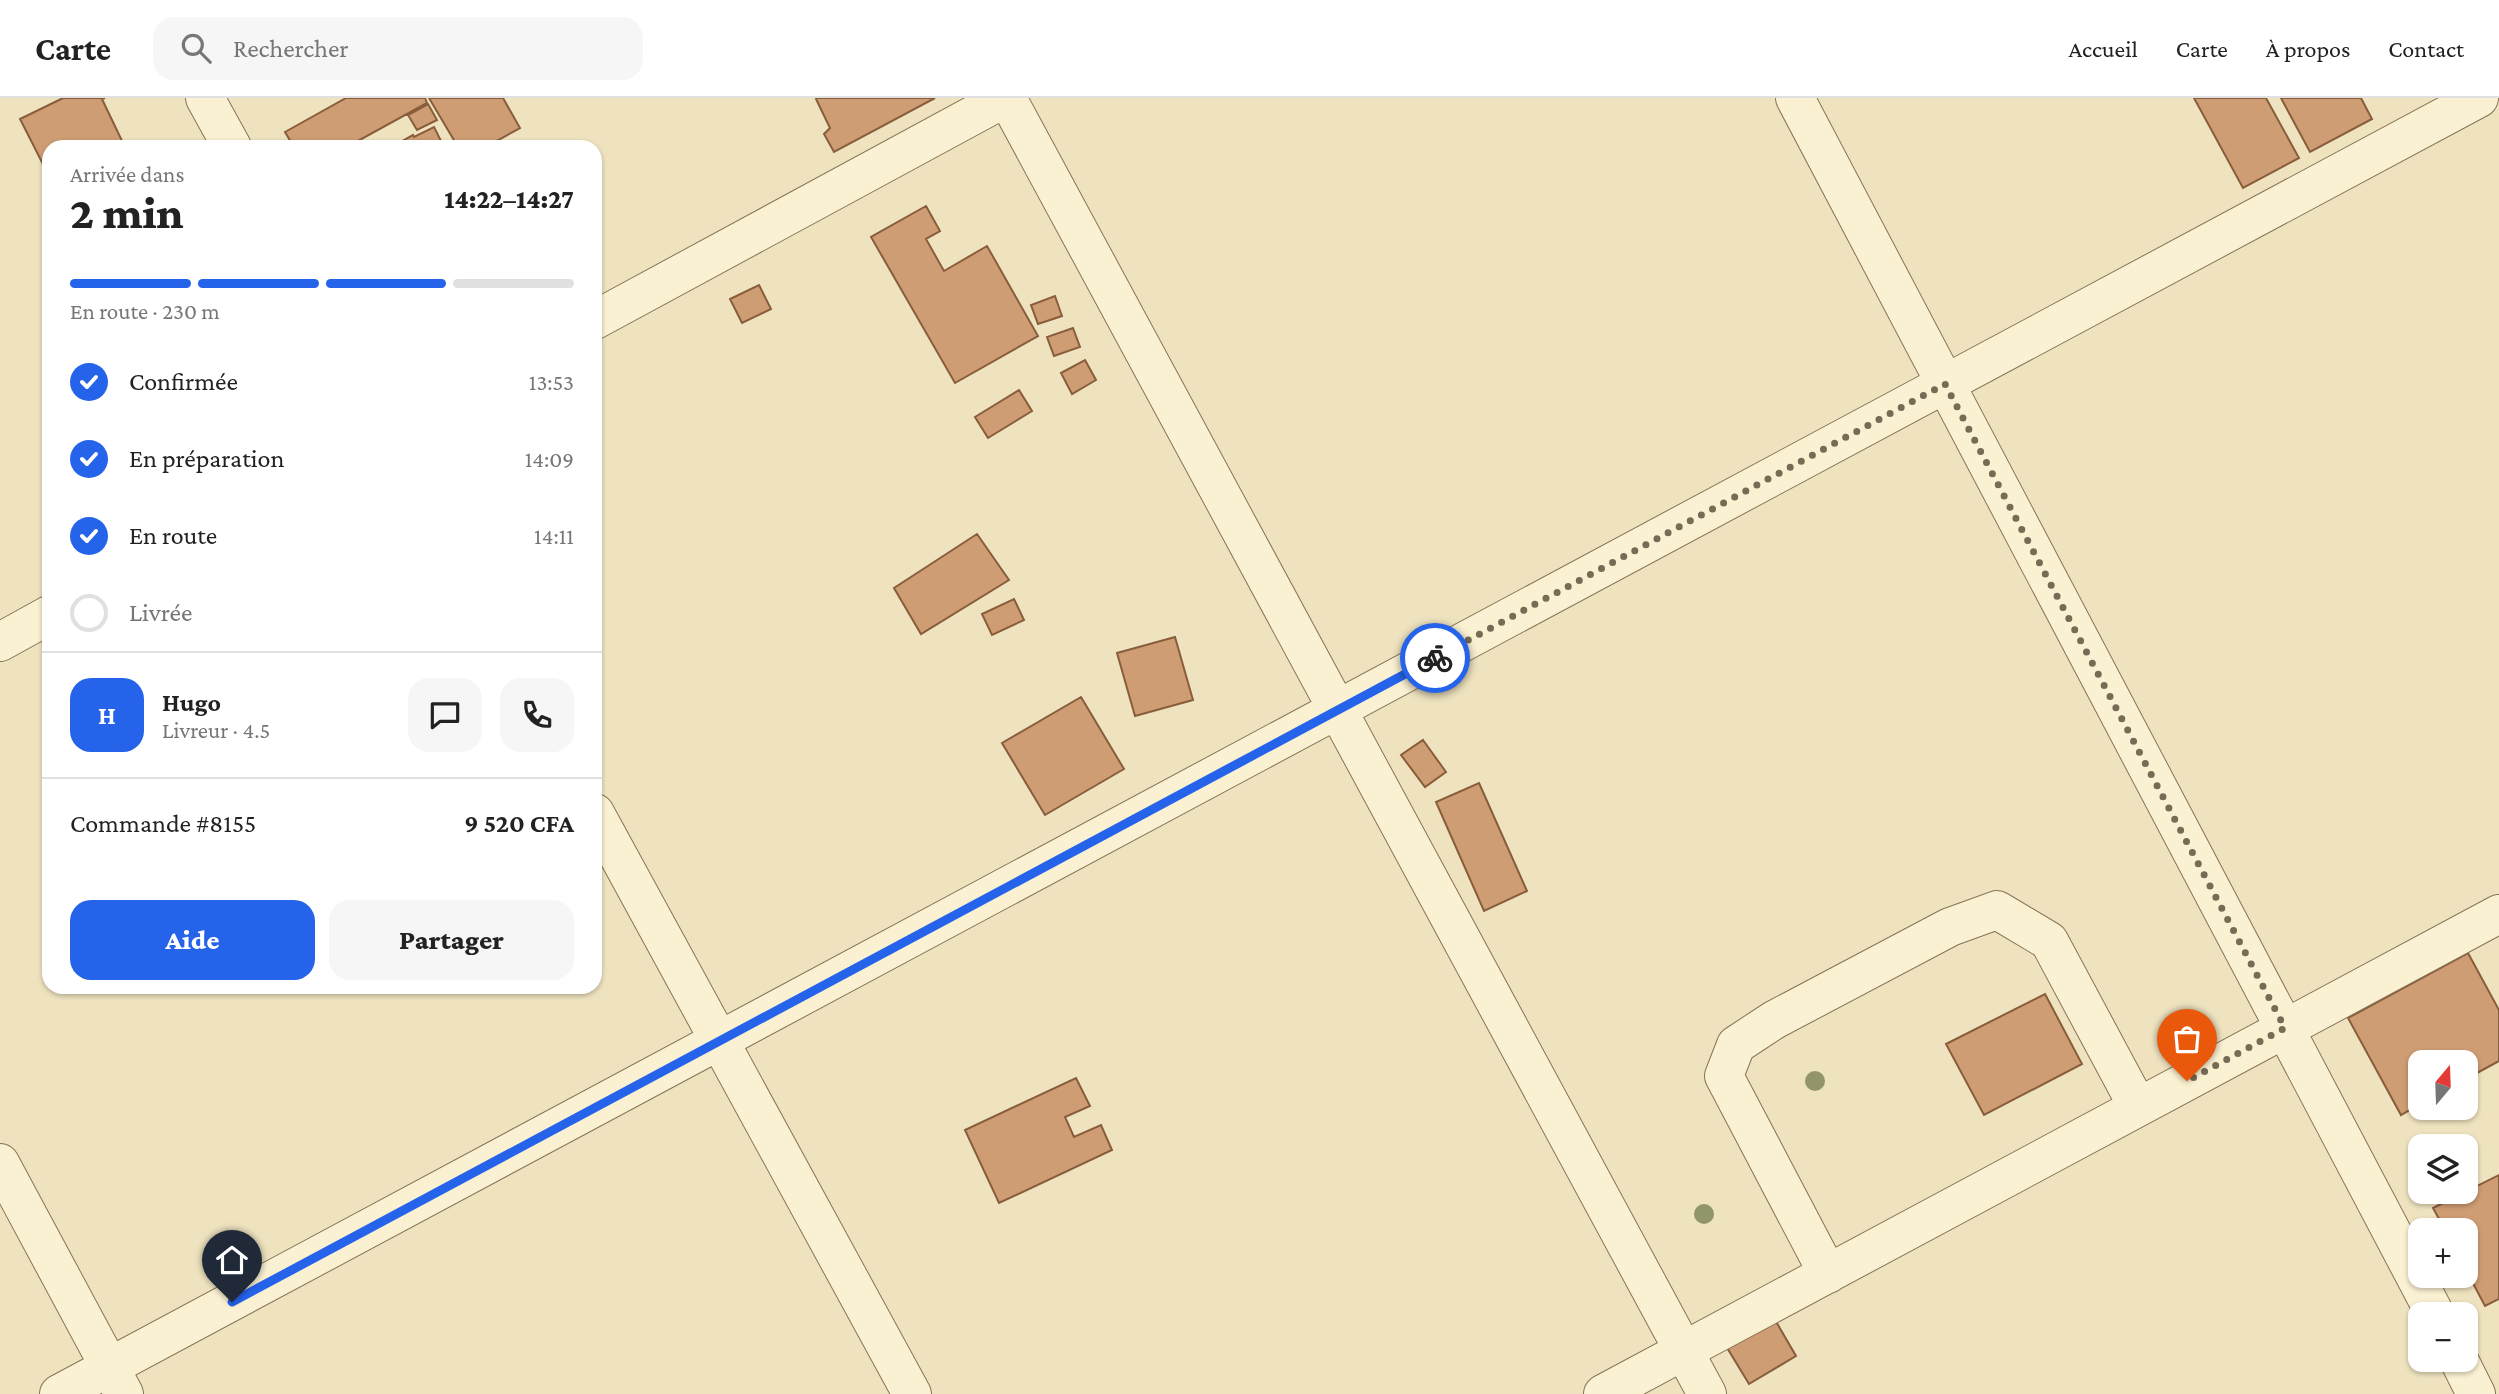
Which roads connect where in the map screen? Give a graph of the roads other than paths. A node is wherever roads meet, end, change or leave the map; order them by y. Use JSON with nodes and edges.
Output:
{"nodes":[{"id":1,"x":205,"y":98,"type":"edge"},
{"id":2,"x":1006,"y":98,"type":"edge"},
{"id":3,"x":1795,"y":98,"type":"edge"},
{"id":4,"x":2479,"y":98,"type":"edge"},
{"id":5,"x":228,"y":140,"type":"edge"},
{"id":6,"x":602,"y":316,"type":"edge"},
{"id":7,"x":1945,"y":384,"type":"junction"},
{"id":8,"x":42,"y":619,"type":"edge"},
{"id":9,"x":0,"y":642,"type":"edge"},
{"id":10,"x":1337,"y":710,"type":"junction"},
{"id":11,"x":602,"y":826,"type":"edge"},
{"id":12,"x":2499,"y":914,"type":"edge"},
{"id":13,"x":2285,"y":1028,"type":"junction"},
{"id":14,"x":719,"y":1041,"type":"junction"},
{"id":15,"x":2138,"y":1107,"type":"junction"},
{"id":16,"x":0,"y":1163,"type":"edge"},
{"id":17,"x":1828,"y":1274,"type":"junction"},
{"id":18,"x":2429,"y":1302,"type":"edge"},
{"id":19,"x":1683,"y":1351,"type":"junction"},
{"id":20,"x":2465,"y":1372,"type":"edge"},
{"id":21,"x":117,"y":1381,"type":"edge"},
{"id":22,"x":59,"y":1394,"type":"edge"},
{"id":23,"x":912,"y":1394,"type":"edge"},
{"id":24,"x":1603,"y":1394,"type":"edge"},
{"id":25,"x":1707,"y":1394,"type":"edge"},
{"id":26,"x":2476,"y":1394,"type":"edge"}],
"edges":[{"from":1,"to":5,"type":"street"},
{"from":2,"to":6,"type":"street"},
{"from":2,"to":10,"type":"street"},
{"from":3,"to":7,"type":"street"},
{"from":4,"to":7,"type":"street"},
{"from":7,"to":10,"type":"street"},
{"from":7,"to":13,"type":"street"},
{"from":8,"to":9,"type":"street"},
{"from":10,"to":14,"type":"street"},
{"from":10,"to":19,"type":"street"},
{"from":11,"to":14,"type":"street"},
{"from":12,"to":13,"type":"street"},
{"from":13,"to":15,"type":"street"},
{"from":13,"to":18,"type":"street"},
{"from":14,"to":21,"type":"street"},
{"from":14,"to":23,"type":"street"},
{"from":15,"to":17,"type":"street"},
{"from":15,"to":17,"type":"street"},
{"from":16,"to":21,"type":"street"},
{"from":17,"to":19,"type":"street"},
{"from":19,"to":24,"type":"street"},
{"from":19,"to":25,"type":"street"},
{"from":20,"to":26,"type":"street"},
{"from":21,"to":22,"type":"street"}]}
